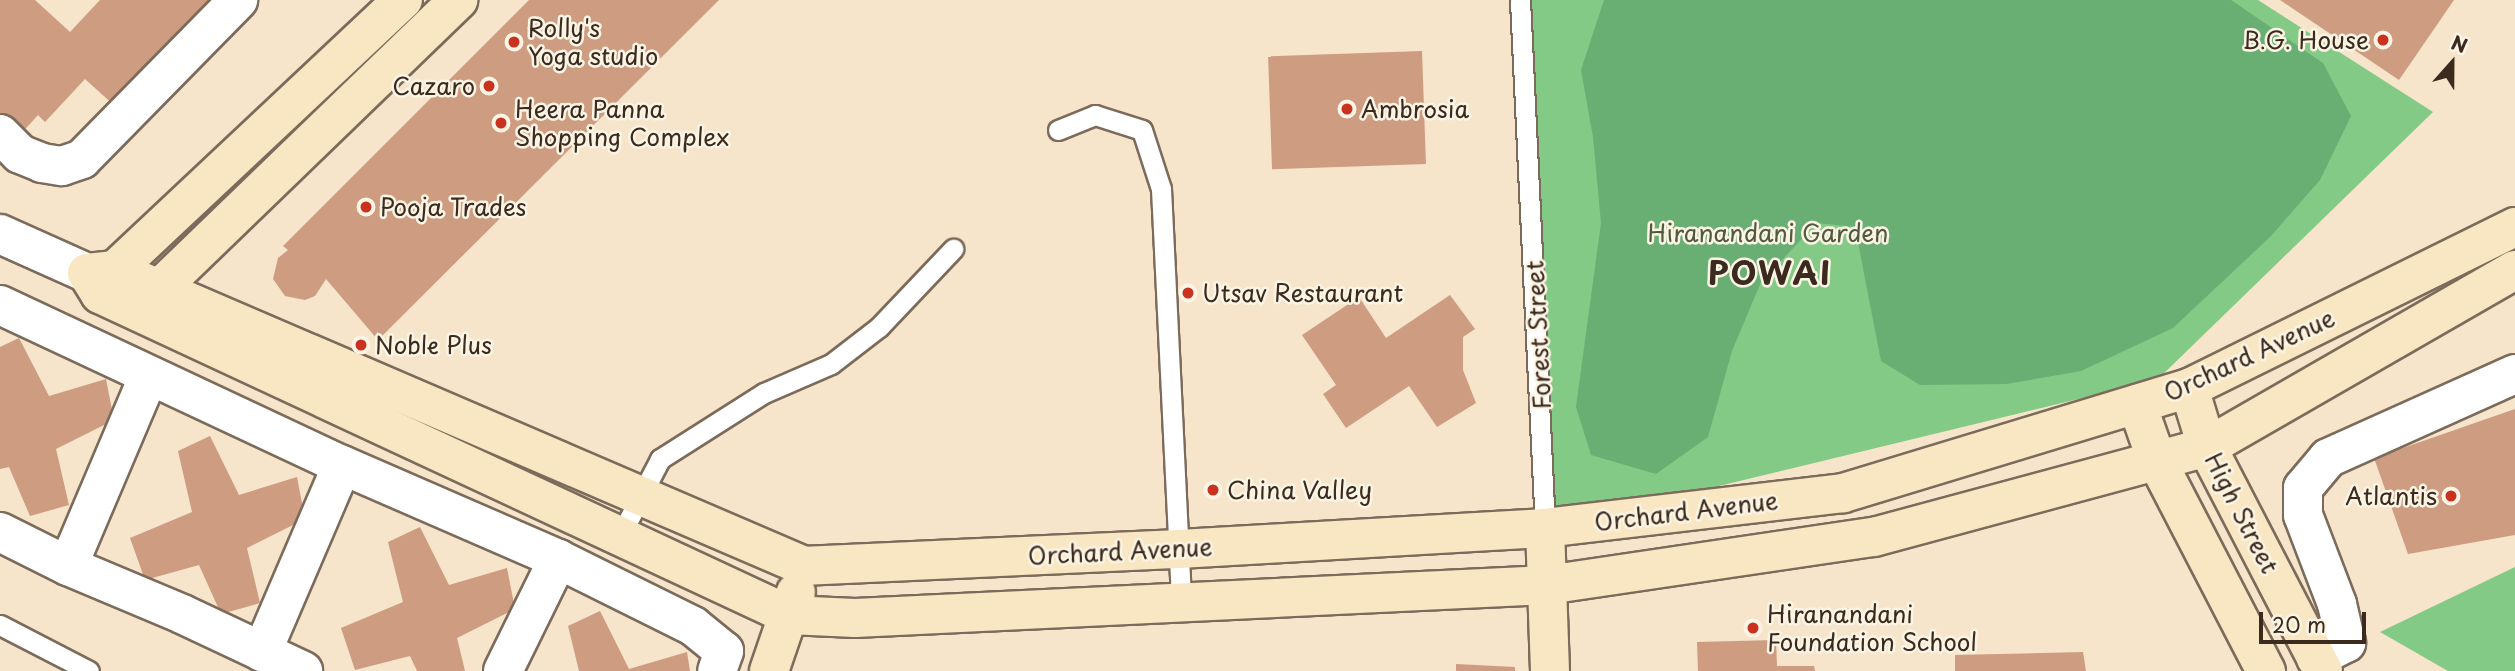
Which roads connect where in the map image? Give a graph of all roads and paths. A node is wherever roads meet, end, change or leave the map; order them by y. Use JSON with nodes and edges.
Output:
{"nodes":[{"id":1,"x":238,"y":0,"type":"edge"},
{"id":2,"x":403,"y":0,"type":"edge"},
{"id":3,"x":458,"y":0,"type":"edge"},
{"id":4,"x":1520,"y":0,"type":"edge"},
{"id":5,"x":1058,"y":130,"type":"dead end"},
{"id":6,"x":0,"y":134,"type":"edge"},
{"id":7,"x":212,"y":180,"type":"junction"},
{"id":8,"x":243,"y":208,"type":"junction"},
{"id":9,"x":2515,"y":227,"type":"edge"},
{"id":10,"x":0,"y":234,"type":"edge"},
{"id":11,"x":953,"y":249,"type":"dead end"},
{"id":12,"x":2515,"y":270,"type":"edge"},
{"id":13,"x":101,"y":279,"type":"junction"},
{"id":14,"x":149,"y":302,"type":"junction"},
{"id":15,"x":0,"y":305,"type":"edge"},
{"id":16,"x":2515,"y":374,"type":"edge"},
{"id":17,"x":149,"y":375,"type":"junction"},
{"id":18,"x":2189,"y":388,"type":"junction"},
{"id":19,"x":2137,"y":404,"type":"junction"},
{"id":20,"x":2207,"y":447,"type":"junction"},
{"id":21,"x":2157,"y":461,"type":"junction"},
{"id":22,"x":342,"y":465,"type":"junction"},
{"id":23,"x":639,"y":496,"type":"junction"},
{"id":24,"x":1545,"y":528,"type":"junction"},
{"id":25,"x":0,"y":532,"type":"edge"},
{"id":26,"x":620,"y":536,"type":"junction"},
{"id":27,"x":1177,"y":549,"type":"junction"},
{"id":28,"x":558,"y":559,"type":"junction"},
{"id":29,"x":68,"y":566,"type":"junction"},
{"id":30,"x":804,"y":566,"type":"junction"},
{"id":31,"x":1547,"y":585,"type":"junction"},
{"id":32,"x":1181,"y":604,"type":"junction"},
{"id":33,"x":789,"y":615,"type":"junction"},
{"id":34,"x":0,"y":625,"type":"edge"},
{"id":35,"x":262,"y":652,"type":"junction"},
{"id":36,"x":2319,"y":664,"type":"edge"},
{"id":37,"x":89,"y":671,"type":"edge"},
{"id":38,"x":303,"y":671,"type":"edge"},
{"id":39,"x":503,"y":671,"type":"edge"},
{"id":40,"x":717,"y":671,"type":"edge"},
{"id":41,"x":769,"y":671,"type":"edge"},
{"id":42,"x":1550,"y":671,"type":"edge"},
{"id":43,"x":2266,"y":671,"type":"edge"}],
"edges":[{"from":1,"to":6,"type":"street"},
{"from":2,"to":7,"type":"street"},
{"from":3,"to":8,"type":"street"},
{"from":4,"to":24,"type":"lane","name":"Forest Street"},
{"from":5,"to":27,"type":"lane"},
{"from":7,"to":8,"type":"street"},
{"from":7,"to":13,"type":"street"},
{"from":8,"to":14,"type":"street"},
{"from":9,"to":18,"type":"street","name":"Orchard Avenue"},
{"from":10,"to":13,"type":"street"},
{"from":11,"to":23,"type":"lane"},
{"from":12,"to":20,"type":"street","name":"Orchard Avenue"},
{"from":13,"to":14,"type":"street"},
{"from":14,"to":23,"type":"street"},
{"from":14,"to":26,"type":"street"},
{"from":15,"to":17,"type":"street"},
{"from":16,"to":36,"type":"street"},
{"from":17,"to":22,"type":"street"},
{"from":17,"to":29,"type":"street"},
{"from":18,"to":19,"type":"street","name":"Orchard Avenue"},
{"from":18,"to":20,"type":"street","name":"High Street"},
{"from":19,"to":21,"type":"street"},
{"from":19,"to":24,"type":"street","name":"Orchard Avenue"},
{"from":20,"to":21,"type":"street","name":"Orchard Avenue"},
{"from":20,"to":36,"type":"street","name":"High Street"},
{"from":21,"to":31,"type":"street","name":"Orchard Avenue"},
{"from":21,"to":43,"type":"street"},
{"from":22,"to":28,"type":"street"},
{"from":22,"to":35,"type":"street"},
{"from":23,"to":26,"type":"lane"},
{"from":23,"to":30,"type":"street"},
{"from":24,"to":27,"type":"street","name":"Orchard Avenue"},
{"from":24,"to":31,"type":"street","name":"Forest Street"},
{"from":25,"to":29,"type":"street"},
{"from":26,"to":33,"type":"street"},
{"from":27,"to":30,"type":"street","name":"Orchard Avenue"},
{"from":27,"to":32,"type":"lane"},
{"from":28,"to":39,"type":"street"},
{"from":28,"to":40,"type":"street"},
{"from":29,"to":35,"type":"street"},
{"from":30,"to":33,"type":"street"},
{"from":31,"to":32,"type":"street","name":"Orchard Avenue"},
{"from":31,"to":42,"type":"street","name":"Forest Street"},
{"from":32,"to":33,"type":"street","name":"Orchard Avenue"},
{"from":33,"to":41,"type":"street"},
{"from":34,"to":37,"type":"lane"},
{"from":35,"to":38,"type":"street"}]}
